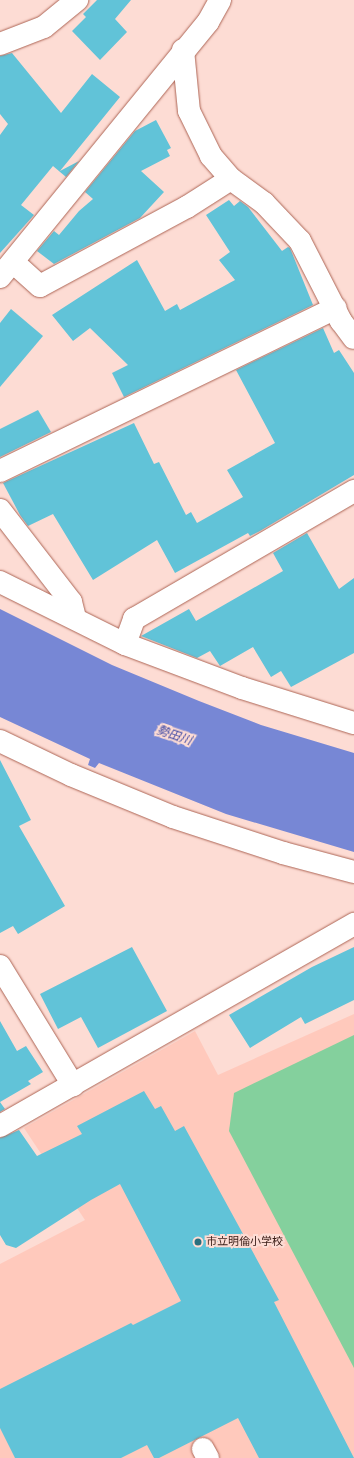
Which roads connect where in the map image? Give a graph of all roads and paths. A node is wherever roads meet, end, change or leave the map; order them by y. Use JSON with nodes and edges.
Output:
{"nodes":[{"id":1,"x":77,"y":0,"type":"edge"},
{"id":2,"x":220,"y":0,"type":"edge"},
{"id":3,"x":0,"y":44,"type":"edge"},
{"id":4,"x":183,"y":50,"type":"junction"},
{"id":5,"x":231,"y":179,"type":"junction"},
{"id":6,"x":6,"y":269,"type":"edge"},
{"id":7,"x":335,"y":308,"type":"junction"},
{"id":8,"x":354,"y":338,"type":"edge"},
{"id":9,"x":0,"y":471,"type":"edge"},
{"id":10,"x":354,"y":491,"type":"edge"},
{"id":11,"x":0,"y":510,"type":"edge"},
{"id":12,"x":0,"y":582,"type":"edge"},
{"id":13,"x":75,"y":618,"type":"junction"},
{"id":14,"x":125,"y":644,"type":"junction"},
{"id":15,"x":354,"y":723,"type":"edge"},
{"id":16,"x":0,"y":741,"type":"edge"},
{"id":17,"x":354,"y":872,"type":"edge"},
{"id":18,"x":354,"y":924,"type":"edge"},
{"id":19,"x":0,"y":966,"type":"edge"},
{"id":20,"x":73,"y":1085,"type":"junction"},
{"id":21,"x":0,"y":1126,"type":"edge"}],
"edges":[{"from":1,"to":3,"type":"street"},
{"from":2,"to":4,"type":"street"},
{"from":4,"to":5,"type":"street"},
{"from":4,"to":6,"type":"street"},
{"from":5,"to":6,"type":"street"},
{"from":5,"to":7,"type":"street"},
{"from":7,"to":8,"type":"street"},
{"from":7,"to":9,"type":"street"},
{"from":10,"to":14,"type":"street"},
{"from":11,"to":13,"type":"street"},
{"from":12,"to":13,"type":"street"},
{"from":13,"to":14,"type":"street"},
{"from":14,"to":15,"type":"street"},
{"from":16,"to":17,"type":"street"},
{"from":18,"to":20,"type":"street"},
{"from":19,"to":20,"type":"street"},
{"from":20,"to":21,"type":"street"}]}
